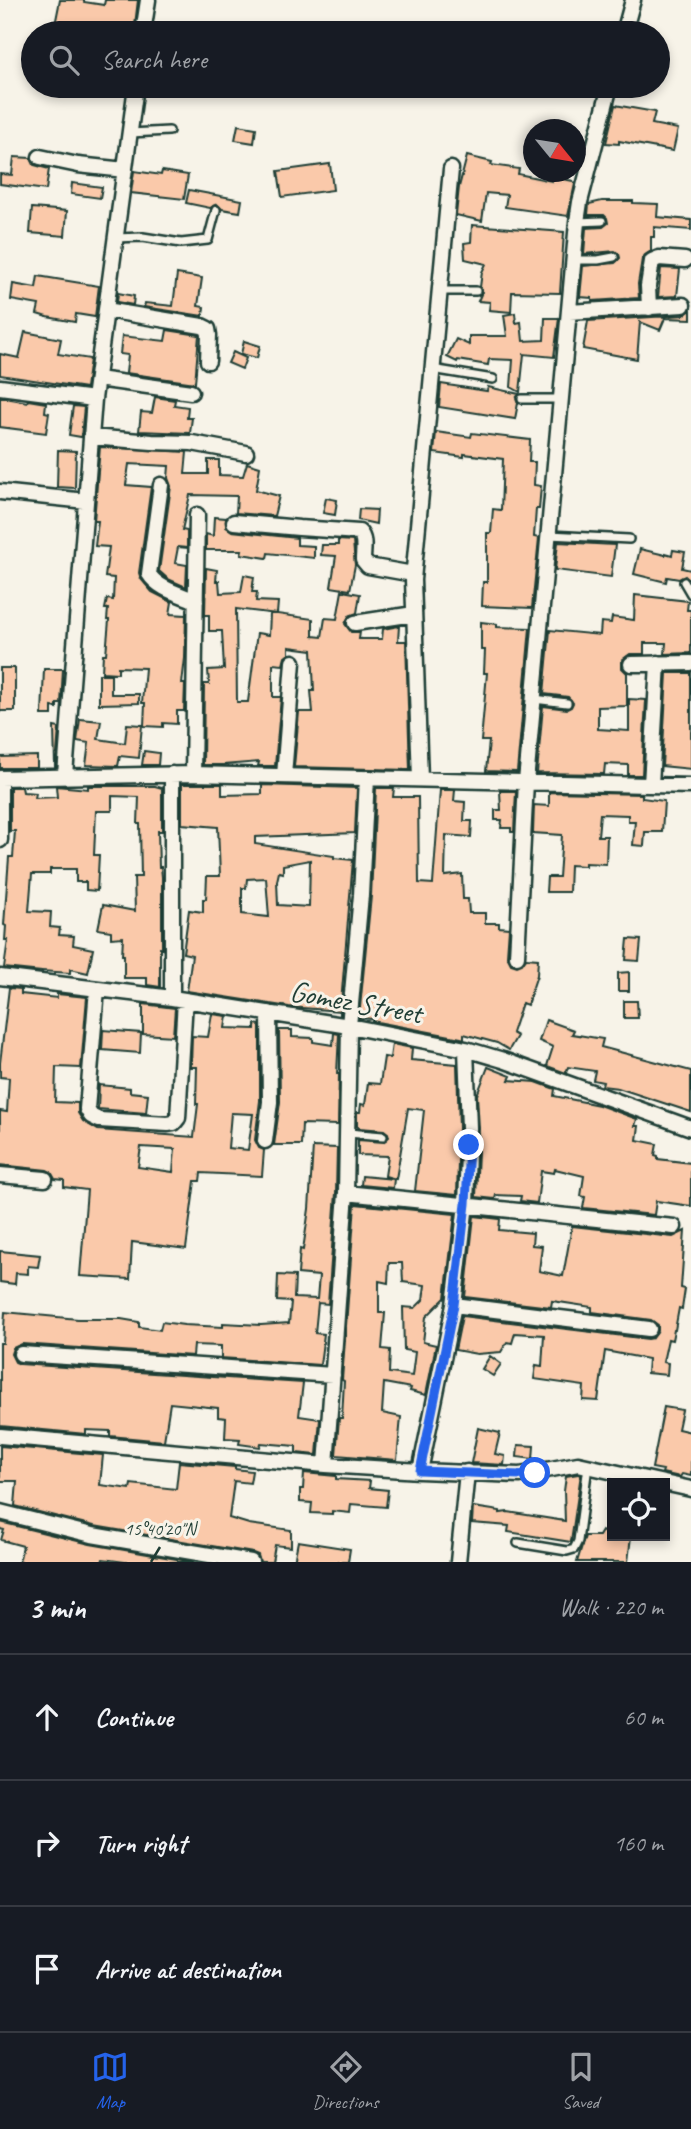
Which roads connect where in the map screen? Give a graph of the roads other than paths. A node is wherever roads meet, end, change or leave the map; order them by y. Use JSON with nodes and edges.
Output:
{"nodes":[{"id":1,"x":148,"y":0,"type":"edge"},
{"id":2,"x":633,"y":0,"type":"edge"},
{"id":3,"x":145,"y":21,"type":"edge"},
{"id":4,"x":627,"y":21,"type":"edge"},
{"id":5,"x":134,"y":98,"type":"edge"},
{"id":6,"x":607,"y":98,"type":"edge"},
{"id":7,"x":169,"y":131,"type":"dead end"},
{"id":8,"x":130,"y":133,"type":"junction"},
{"id":9,"x":40,"y":157,"type":"dead end"},
{"id":10,"x":451,"y":169,"type":"dead end"},
{"id":11,"x":125,"y":170,"type":"junction"},
{"id":12,"x":216,"y":210,"type":"dead end"},
{"id":13,"x":602,"y":221,"type":"dead end"},
{"id":14,"x":577,"y":222,"type":"junction"},
{"id":15,"x":115,"y":238,"type":"junction"},
{"id":16,"x":614,"y":257,"type":"dead end"},
{"id":17,"x":574,"y":260,"type":"junction"},
{"id":18,"x":685,"y":260,"type":"dead end"},
{"id":19,"x":476,"y":291,"type":"dead end"},
{"id":20,"x":439,"y":292,"type":"junction"},
{"id":21,"x":683,"y":305,"type":"dead end"},
{"id":22,"x":649,"y":308,"type":"junction"},
{"id":23,"x":106,"y":310,"type":"junction"},
{"id":24,"x":569,"y":312,"type":"junction"},
{"id":25,"x":208,"y":361,"type":"dead end"},
{"id":26,"x":432,"y":369,"type":"junction"},
{"id":27,"x":97,"y":379,"type":"junction"},
{"id":28,"x":493,"y":379,"type":"dead end"},
{"id":29,"x":0,"y":387,"type":"edge"},
{"id":30,"x":191,"y":392,"type":"dead end"},
{"id":31,"x":522,"y":398,"type":"dead end"},
{"id":32,"x":94,"y":399,"type":"junction"},
{"id":33,"x":561,"y":399,"type":"junction"},
{"id":34,"x":91,"y":437,"type":"junction"},
{"id":35,"x":246,"y":453,"type":"dead end"},
{"id":36,"x":162,"y":485,"type":"dead end"},
{"id":37,"x":0,"y":492,"type":"edge"},
{"id":38,"x":86,"y":501,"type":"junction"},
{"id":39,"x":197,"y":515,"type":"dead end"},
{"id":40,"x":234,"y":522,"type":"dead end"},
{"id":41,"x":548,"y":535,"type":"junction"},
{"id":42,"x":629,"y":539,"type":"dead end"},
{"id":43,"x":413,"y":574,"type":"junction"},
{"id":44,"x":684,"y":582,"type":"dead end"},
{"id":45,"x":691,"y":594,"type":"edge"},
{"id":46,"x":196,"y":601,"type":"junction"},
{"id":47,"x":414,"y":614,"type":"junction"},
{"id":48,"x":355,"y":623,"type":"dead end"},
{"id":49,"x":293,"y":662,"type":"dead end"},
{"id":50,"x":658,"y":663,"type":"junction"},
{"id":51,"x":691,"y":663,"type":"edge"},
{"id":52,"x":631,"y":664,"type":"dead end"},
{"id":53,"x":534,"y":699,"type":"junction"},
{"id":54,"x":567,"y":703,"type":"dead end"},
{"id":55,"x":172,"y":774,"type":"junction"},
{"id":56,"x":193,"y":774,"type":"junction"},
{"id":57,"x":65,"y":775,"type":"junction"},
{"id":58,"x":284,"y":776,"type":"junction"},
{"id":59,"x":0,"y":778,"type":"edge"},
{"id":60,"x":367,"y":778,"type":"junction"},
{"id":61,"x":421,"y":779,"type":"junction"},
{"id":62,"x":526,"y":782,"type":"junction"},
{"id":63,"x":651,"y":785,"type":"junction"},
{"id":64,"x":691,"y":786,"type":"edge"},
{"id":65,"x":0,"y":840,"type":"edge"},
{"id":66,"x":517,"y":956,"type":"dead end"},
{"id":67,"x":0,"y":977,"type":"edge"},
{"id":68,"x":96,"y":989,"type":"junction"},
{"id":69,"x":178,"y":999,"type":"junction"},
{"id":70,"x":269,"y":1013,"type":"junction"},
{"id":71,"x":349,"y":1026,"type":"junction"},
{"id":72,"x":466,"y":1049,"type":"junction"},
{"id":73,"x":691,"y":1128,"type":"edge"},
{"id":74,"x":347,"y":1133,"type":"junction"},
{"id":75,"x":383,"y":1136,"type":"dead end"},
{"id":76,"x":265,"y":1141,"type":"dead end"},
{"id":77,"x":0,"y":1175,"type":"edge"},
{"id":78,"x":45,"y":1179,"type":"dead end"},
{"id":79,"x":346,"y":1193,"type":"junction"},
{"id":80,"x":466,"y":1204,"type":"junction"},
{"id":81,"x":674,"y":1227,"type":"dead end"},
{"id":82,"x":454,"y":1305,"type":"junction"},
{"id":83,"x":649,"y":1329,"type":"dead end"},
{"id":84,"x":20,"y":1354,"type":"dead end"},
{"id":85,"x":333,"y":1376,"type":"junction"},
{"id":86,"x":0,"y":1436,"type":"edge"},
{"id":87,"x":327,"y":1465,"type":"junction"},
{"id":88,"x":588,"y":1465,"type":"junction"},
{"id":89,"x":420,"y":1471,"type":"junction"},
{"id":90,"x":467,"y":1472,"type":"junction"},
{"id":91,"x":691,"y":1489,"type":"edge"},
{"id":92,"x":0,"y":1512,"type":"edge"},
{"id":93,"x":518,"y":1543,"type":"dead end"},
{"id":94,"x":223,"y":1559,"type":"edge"},
{"id":95,"x":251,"y":1562,"type":"edge"},
{"id":96,"x":458,"y":1562,"type":"edge"}],
"edges":[{"from":1,"to":3,"type":"street"},
{"from":2,"to":4,"type":"street"},
{"from":5,"to":8,"type":"street"},
{"from":6,"to":14,"type":"street"},
{"from":7,"to":8,"type":"lane"},
{"from":8,"to":11,"type":"street"},
{"from":9,"to":11,"type":"street"},
{"from":10,"to":20,"type":"street"},
{"from":11,"to":15,"type":"street"},
{"from":12,"to":15,"type":"lane"},
{"from":13,"to":14,"type":"lane"},
{"from":14,"to":17,"type":"street"},
{"from":15,"to":23,"type":"street"},
{"from":16,"to":17,"type":"lane"},
{"from":17,"to":24,"type":"street"},
{"from":18,"to":22,"type":"street"},
{"from":19,"to":20,"type":"lane"},
{"from":20,"to":26,"type":"street"},
{"from":21,"to":22,"type":"street"},
{"from":22,"to":24,"type":"street"},
{"from":23,"to":25,"type":"street"},
{"from":23,"to":27,"type":"street"},
{"from":24,"to":33,"type":"street"},
{"from":26,"to":28,"type":"lane"},
{"from":26,"to":43,"type":"street"},
{"from":27,"to":30,"type":"street"},
{"from":27,"to":32,"type":"street"},
{"from":29,"to":32,"type":"street"},
{"from":31,"to":33,"type":"lane"},
{"from":32,"to":34,"type":"street"},
{"from":33,"to":41,"type":"street"},
{"from":34,"to":35,"type":"street"},
{"from":34,"to":38,"type":"street"},
{"from":36,"to":46,"type":"street"},
{"from":37,"to":38,"type":"street"},
{"from":38,"to":57,"type":"street"},
{"from":39,"to":46,"type":"street"},
{"from":40,"to":43,"type":"street"},
{"from":41,"to":42,"type":"lane"},
{"from":41,"to":53,"type":"street"},
{"from":43,"to":47,"type":"street"},
{"from":44,"to":45,"type":"lane"},
{"from":46,"to":56,"type":"street"},
{"from":47,"to":48,"type":"street"},
{"from":47,"to":61,"type":"street"},
{"from":49,"to":58,"type":"street"},
{"from":50,"to":51,"type":"street"},
{"from":50,"to":52,"type":"street"},
{"from":50,"to":63,"type":"street"},
{"from":53,"to":54,"type":"lane"},
{"from":53,"to":62,"type":"street"},
{"from":55,"to":56,"type":"street"},
{"from":55,"to":57,"type":"street"},
{"from":55,"to":69,"type":"street"},
{"from":56,"to":58,"type":"street"},
{"from":57,"to":59,"type":"street"},
{"from":58,"to":60,"type":"street"},
{"from":59,"to":65,"type":"street"},
{"from":60,"to":61,"type":"street"},
{"from":60,"to":71,"type":"street"},
{"from":61,"to":62,"type":"street"},
{"from":62,"to":63,"type":"street"},
{"from":62,"to":66,"type":"street"},
{"from":63,"to":64,"type":"street"},
{"from":67,"to":68,"type":"street","name":"Gomez Street"},
{"from":68,"to":69,"type":"street","name":"Gomez Street"},
{"from":68,"to":69,"type":"street"},
{"from":69,"to":70,"type":"street","name":"Gomez Street"},
{"from":70,"to":71,"type":"street","name":"Gomez Street"},
{"from":70,"to":76,"type":"street"},
{"from":71,"to":72,"type":"street","name":"Gomez Street"},
{"from":71,"to":74,"type":"street"},
{"from":72,"to":73,"type":"street","name":"Gomez Street"},
{"from":72,"to":80,"type":"street"},
{"from":74,"to":75,"type":"lane"},
{"from":74,"to":79,"type":"street"},
{"from":77,"to":78,"type":"street"},
{"from":79,"to":80,"type":"street"},
{"from":79,"to":85,"type":"street"},
{"from":80,"to":81,"type":"street"},
{"from":80,"to":82,"type":"street"},
{"from":82,"to":83,"type":"street"},
{"from":82,"to":89,"type":"street"},
{"from":84,"to":85,"type":"street"},
{"from":85,"to":87,"type":"street"},
{"from":86,"to":87,"type":"street"},
{"from":87,"to":89,"type":"street"},
{"from":88,"to":90,"type":"street"},
{"from":88,"to":91,"type":"street"},
{"from":88,"to":93,"type":"lane"},
{"from":89,"to":90,"type":"street"},
{"from":90,"to":96,"type":"street"},
{"from":92,"to":94,"type":"street"},
{"from":94,"to":95,"type":"street"}]}
